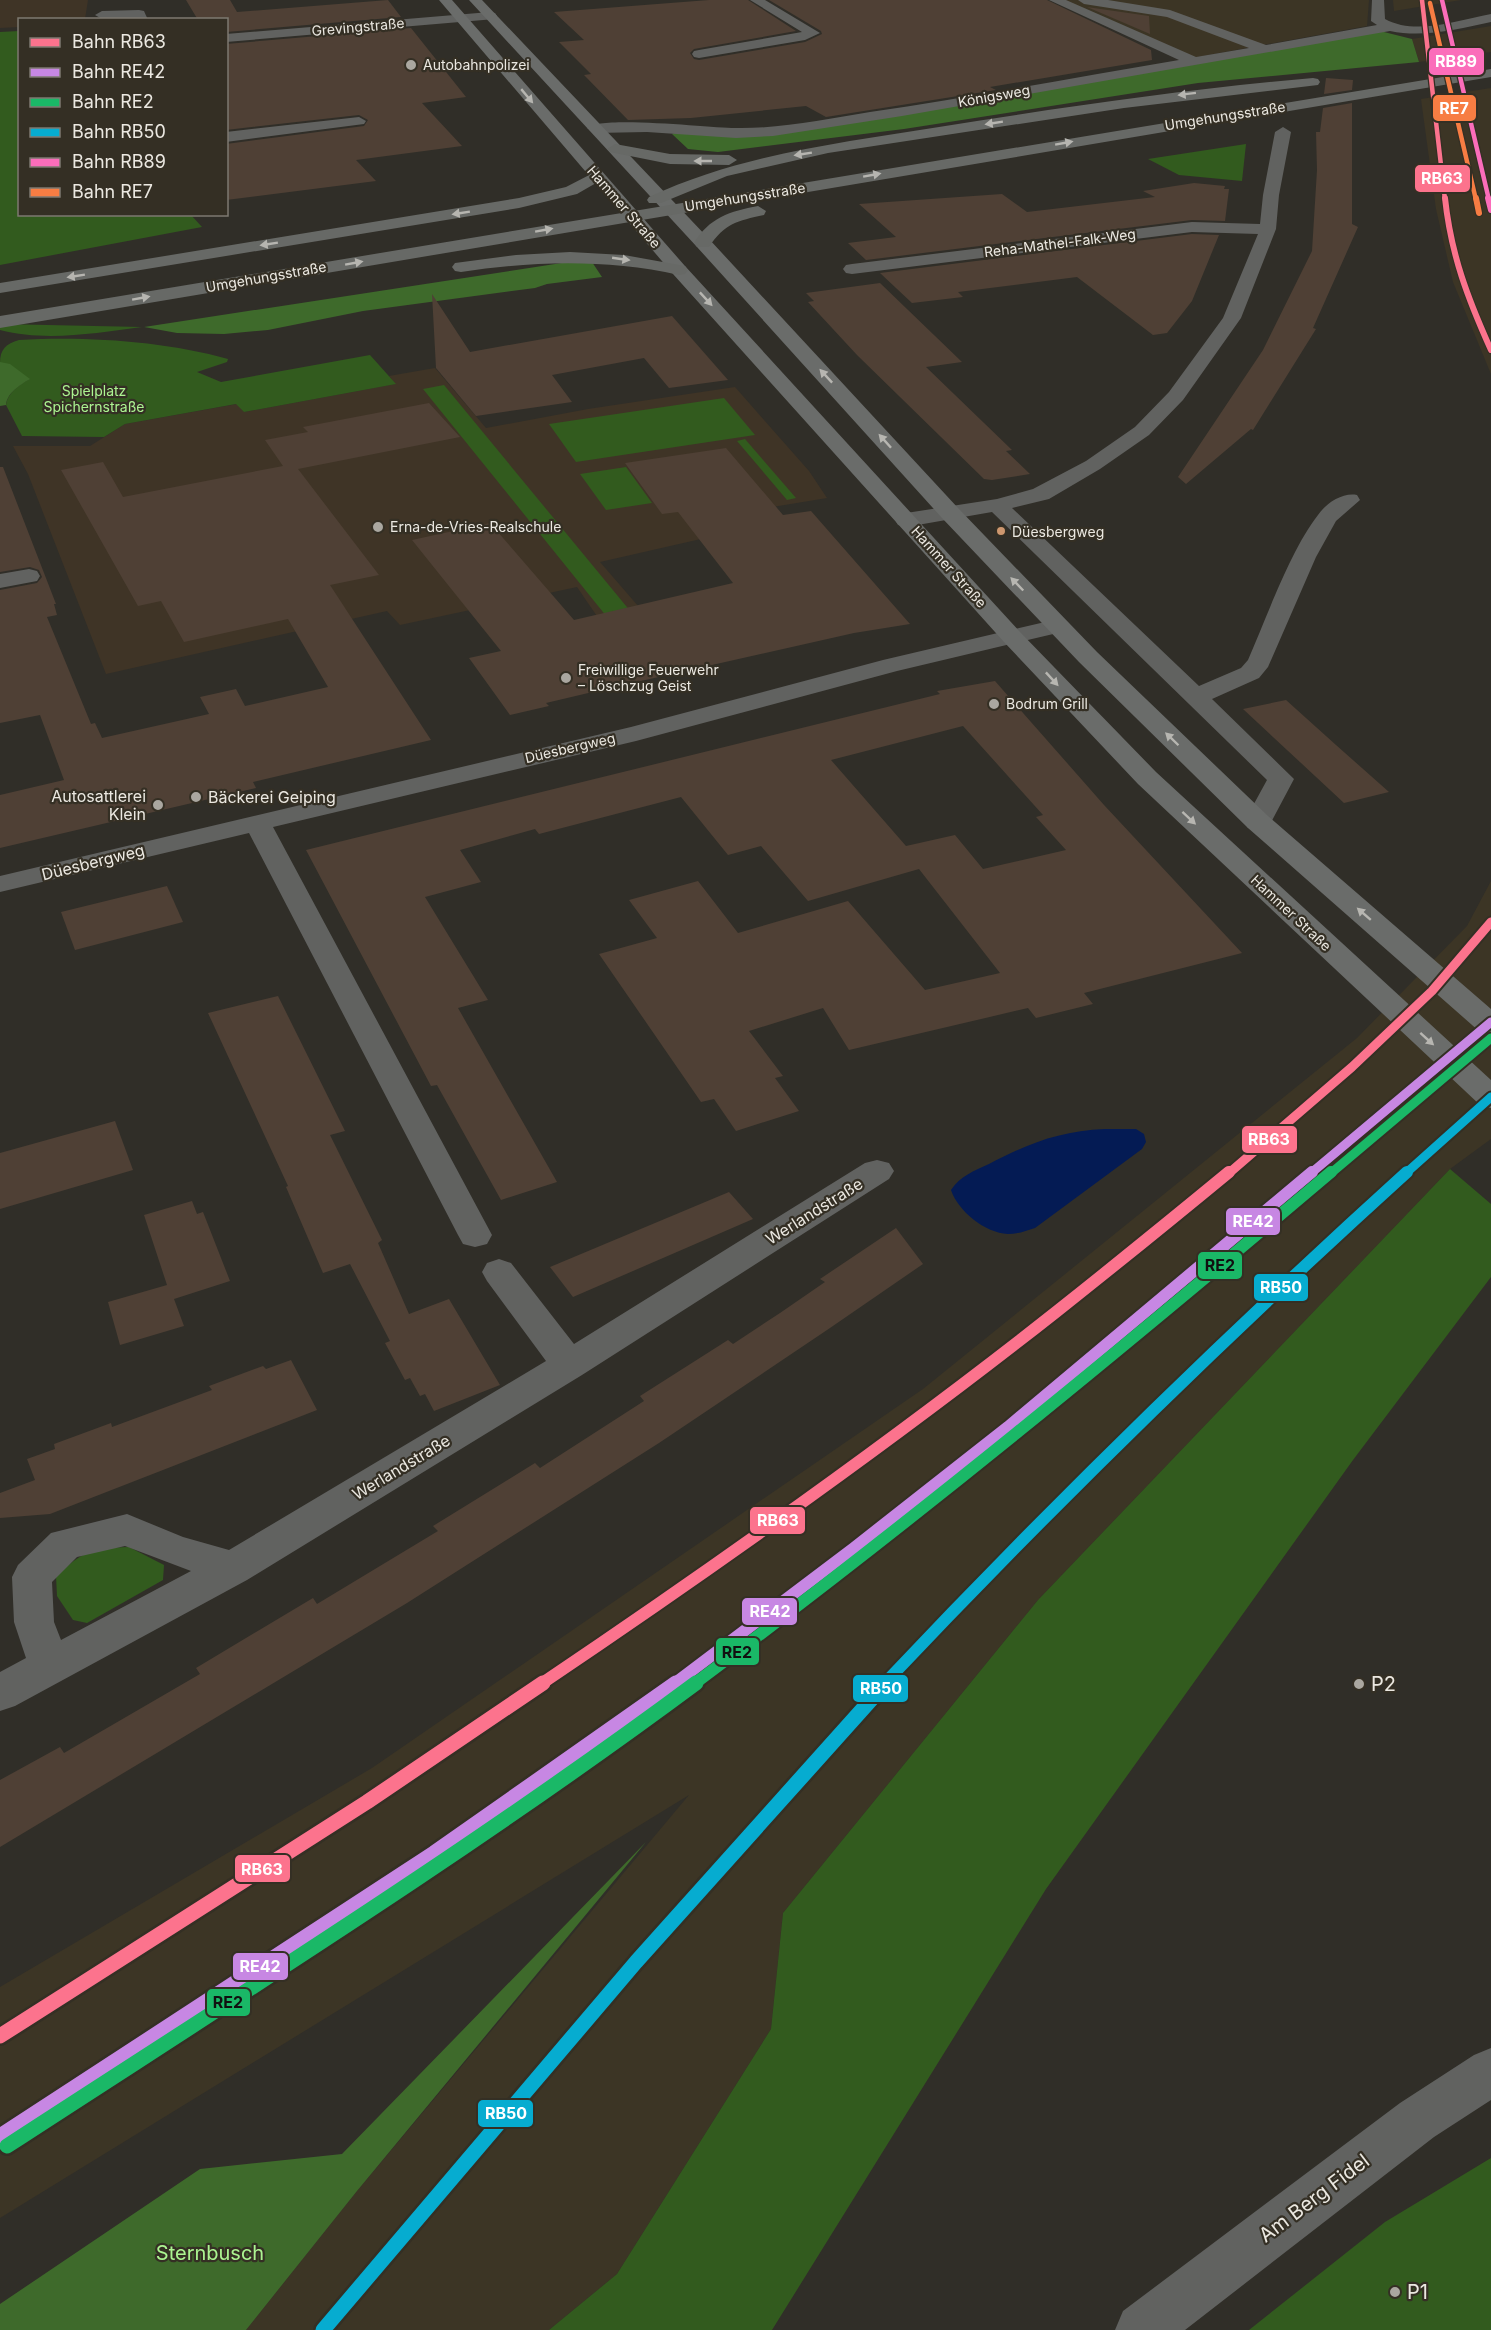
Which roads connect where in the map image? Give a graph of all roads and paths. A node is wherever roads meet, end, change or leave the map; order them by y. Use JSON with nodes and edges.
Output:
{"nodes":[{"id":1,"x":100,"y":0,"type":"edge"},
{"id":2,"x":445,"y":0,"type":"edge"},
{"id":3,"x":475,"y":0,"type":"edge"},
{"id":4,"x":756,"y":0,"type":"edge"},
{"id":5,"x":1055,"y":0,"type":"edge"},
{"id":6,"x":1084,"y":0,"type":"edge"},
{"id":7,"x":1378,"y":0,"type":"edge"},
{"id":8,"x":490,"y":16,"type":"junction"},
{"id":9,"x":102,"y":17,"type":"edge"},
{"id":10,"x":141,"y":18,"type":"edge"},
{"id":11,"x":461,"y":18,"type":"junction"},
{"id":12,"x":1491,"y":18,"type":"edge"},
{"id":13,"x":1391,"y":27,"type":"junction"},
{"id":14,"x":228,"y":38,"type":"edge"},
{"id":15,"x":1263,"y":48,"type":"junction"},
{"id":16,"x":699,"y":54,"type":"dead end"},
{"id":17,"x":1194,"y":61,"type":"junction"},
{"id":18,"x":1491,"y":62,"type":"edge"},
{"id":19,"x":1415,"y":74,"type":"junction"},
{"id":20,"x":1491,"y":74,"type":"edge"},
{"id":21,"x":1370,"y":77,"type":"dead end"},
{"id":22,"x":1325,"y":81,"type":"dead end"},
{"id":23,"x":1389,"y":89,"type":"junction"},
{"id":24,"x":359,"y":121,"type":"dead end"},
{"id":25,"x":595,"y":128,"type":"junction"},
{"id":26,"x":1228,"y":132,"type":"dead end"},
{"id":27,"x":1283,"y":132,"type":"dead end"},
{"id":28,"x":228,"y":137,"type":"edge"},
{"id":29,"x":615,"y":149,"type":"junction"},
{"id":30,"x":761,"y":160,"type":"junction"},
{"id":31,"x":603,"y":183,"type":"junction"},
{"id":32,"x":519,"y":203,"type":"junction"},
{"id":33,"x":665,"y":203,"type":"junction"},
{"id":34,"x":632,"y":209,"type":"junction"},
{"id":35,"x":1268,"y":229,"type":"junction"},
{"id":36,"x":703,"y":243,"type":"junction"},
{"id":37,"x":500,"y":261,"type":"junction"},
{"id":38,"x":447,"y":269,"type":"dead end"},
{"id":39,"x":852,"y":269,"type":"dead end"},
{"id":40,"x":679,"y":270,"type":"junction"},
{"id":41,"x":0,"y":288,"type":"edge"},
{"id":42,"x":0,"y":306,"type":"edge"},
{"id":43,"x":0,"y":322,"type":"edge"},
{"id":44,"x":1348,"y":500,"type":"dead end"},
{"id":45,"x":997,"y":506,"type":"junction"},
{"id":46,"x":950,"y":513,"type":"junction"},
{"id":47,"x":906,"y":520,"type":"junction"},
{"id":48,"x":29,"y":576,"type":"dead end"},
{"id":49,"x":0,"y":581,"type":"edge"},
{"id":50,"x":1058,"y":626,"type":"junction"},
{"id":51,"x":1012,"y":637,"type":"junction"},
{"id":52,"x":1196,"y":697,"type":"junction"},
{"id":53,"x":257,"y":822,"type":"junction"},
{"id":54,"x":1258,"y":822,"type":"junction"},
{"id":55,"x":0,"y":884,"type":"edge"},
{"id":56,"x":1491,"y":1025,"type":"edge"},
{"id":57,"x":1491,"y":1098,"type":"edge"},
{"id":58,"x":877,"y":1171,"type":"dead end"},
{"id":59,"x":475,"y":1234,"type":"dead end"},
{"id":60,"x":499,"y":1272,"type":"dead end"},
{"id":61,"x":569,"y":1365,"type":"junction"},
{"id":62,"x":233,"y":1568,"type":"junction"},
{"id":63,"x":50,"y":1666,"type":"junction"},
{"id":64,"x":0,"y":1693,"type":"edge"},
{"id":65,"x":1491,"y":2073,"type":"edge"},
{"id":66,"x":1142,"y":2330,"type":"edge"}],
"edges":[{"from":1,"to":9,"type":"street"},
{"from":2,"to":11,"type":"main road","name":"Hammer Straße"},
{"from":3,"to":8,"type":"main road","name":"Hammer Straße"},
{"from":4,"to":16,"type":"street"},
{"from":5,"to":17,"type":"street"},
{"from":6,"to":15,"type":"street"},
{"from":7,"to":13,"type":"street"},
{"from":8,"to":11,"type":"street","name":"Grevingstraße"},
{"from":8,"to":25,"type":"main road","name":"Hammer Straße"},
{"from":9,"to":10,"type":"street"},
{"from":11,"to":14,"type":"street","name":"Grevingstraße"},
{"from":11,"to":31,"type":"main road","name":"Hammer Straße","one_way":true},
{"from":12,"to":13,"type":"street","name":"Königsweg"},
{"from":13,"to":15,"type":"street","name":"Königsweg"},
{"from":15,"to":17,"type":"street","name":"Königsweg"},
{"from":17,"to":25,"type":"street","name":"Königsweg"},
{"from":18,"to":19,"type":"highway","name":"Umgehungsstraße"},
{"from":19,"to":21,"type":"highway"},
{"from":19,"to":42,"type":"highway","name":"Umgehungsstraße"},
{"from":20,"to":23,"type":"highway","name":"Umgehungsstraße"},
{"from":22,"to":30,"type":"highway","one_way":true},
{"from":23,"to":26,"type":"highway"},
{"from":43,"to":23,"type":"highway","name":"Umgehungsstraße","one_way":true},
{"from":24,"to":28,"type":"street"},
{"from":25,"to":29,"type":"main road","name":"Hammer Straße"},
{"from":27,"to":35,"type":"street"},
{"from":30,"to":29,"type":"highway","one_way":true},
{"from":29,"to":33,"type":"main road","name":"Hammer Straße"},
{"from":30,"to":33,"type":"highway"},
{"from":31,"to":32,"type":"highway"},
{"from":31,"to":34,"type":"main road","name":"Hammer Straße"},
{"from":32,"to":34,"type":"highway"},
{"from":32,"to":41,"type":"highway","one_way":true},
{"from":33,"to":34,"type":"highway"},
{"from":33,"to":36,"type":"main road","name":"Hammer Straße"},
{"from":33,"to":36,"type":"highway"},
{"from":34,"to":37,"type":"highway"},
{"from":34,"to":40,"type":"main road","name":"Hammer Straße"},
{"from":35,"to":39,"type":"street","name":"Reha-Mathel-Falk-Weg"},
{"from":35,"to":45,"type":"street"},
{"from":46,"to":36,"type":"main road","name":"Hammer Straße","one_way":true},
{"from":37,"to":38,"type":"highway"},
{"from":37,"to":40,"type":"highway","one_way":true},
{"from":40,"to":47,"type":"main road","name":"Hammer Straße","one_way":true},
{"from":44,"to":52,"type":"street"},
{"from":45,"to":46,"type":"street"},
{"from":45,"to":52,"type":"street"},
{"from":46,"to":47,"type":"street"},
{"from":50,"to":46,"type":"main road","name":"Hammer Straße","one_way":true},
{"from":47,"to":51,"type":"main road","name":"Hammer Straße"},
{"from":48,"to":49,"type":"street"},
{"from":50,"to":51,"type":"street","name":"Düesbergweg"},
{"from":54,"to":50,"type":"main road","name":"Hammer Straße","one_way":true},
{"from":51,"to":53,"type":"street","name":"Düesbergweg"},
{"from":51,"to":57,"type":"main road","name":"Hammer Straße","one_way":true},
{"from":52,"to":54,"type":"street"},
{"from":53,"to":55,"type":"street","name":"Düesbergweg"},
{"from":53,"to":59,"type":"street"},
{"from":56,"to":54,"type":"main road","name":"Hammer Straße","one_way":true},
{"from":58,"to":61,"type":"street","name":"Werlandstraße"},
{"from":60,"to":61,"type":"street"},
{"from":61,"to":62,"type":"street","name":"Werlandstraße"},
{"from":62,"to":63,"type":"street","name":"Werlandstraße"},
{"from":62,"to":63,"type":"street"},
{"from":63,"to":64,"type":"street","name":"Werlandstraße"},
{"from":65,"to":66,"type":"street","name":"Am Berg Fidel"}]}
